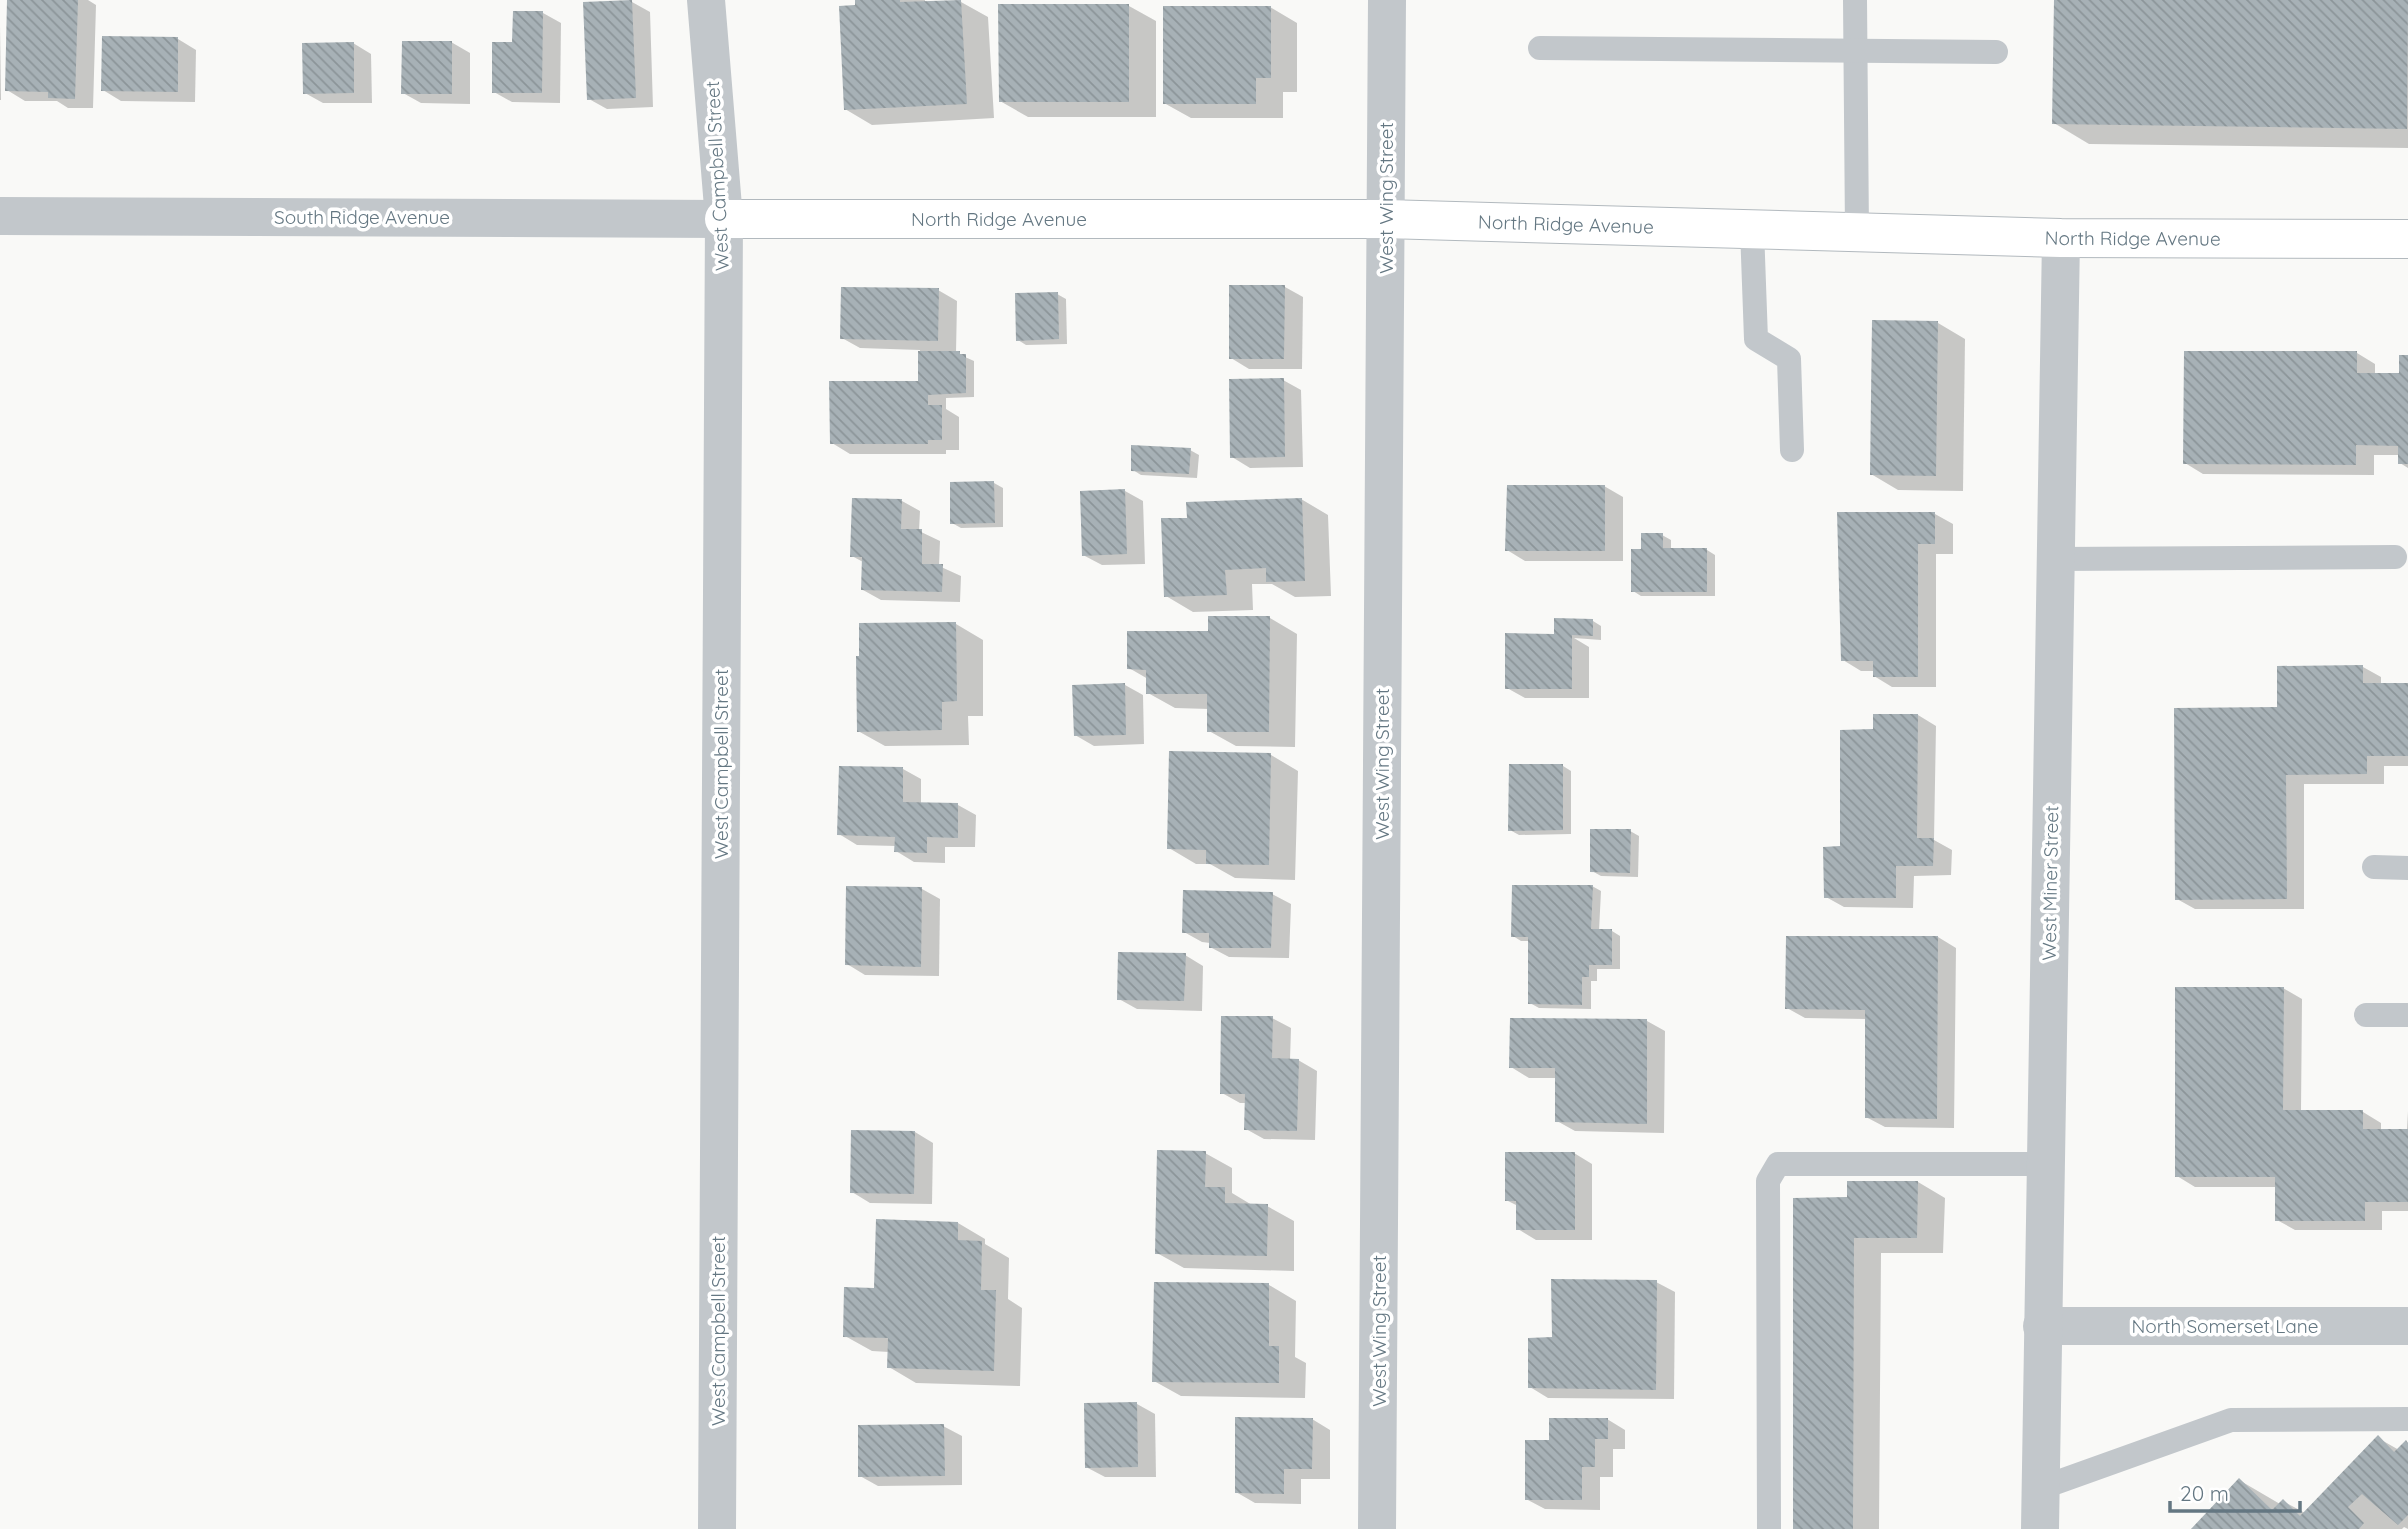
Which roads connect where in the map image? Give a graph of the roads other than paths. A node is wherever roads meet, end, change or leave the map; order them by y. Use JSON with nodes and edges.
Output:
{"nodes":[{"id":1,"x":706,"y":0,"type":"edge"},
{"id":2,"x":1387,"y":0,"type":"edge"},
{"id":3,"x":1856,"y":0,"type":"edge"},
{"id":4,"x":1540,"y":48,"type":"dead end"},
{"id":5,"x":1856,"y":52,"type":"junction"},
{"id":6,"x":1996,"y":52,"type":"dead end"},
{"id":7,"x":0,"y":216,"type":"edge"},
{"id":8,"x":724,"y":219,"type":"junction"},
{"id":9,"x":1385,"y":219,"type":"junction"},
{"id":10,"x":1752,"y":229,"type":"junction"},
{"id":11,"x":1857,"y":232,"type":"junction"},
{"id":12,"x":2061,"y":238,"type":"junction"},
{"id":13,"x":2408,"y":239,"type":"edge"},
{"id":14,"x":1792,"y":450,"type":"dead end"},
{"id":15,"x":2395,"y":557,"type":"dead end"},
{"id":16,"x":2055,"y":559,"type":"junction"},
{"id":17,"x":2374,"y":867,"type":"dead end"},
{"id":18,"x":2408,"y":868,"type":"edge"},
{"id":19,"x":2366,"y":1015,"type":"dead end"},
{"id":20,"x":2408,"y":1015,"type":"edge"},
{"id":21,"x":2045,"y":1164,"type":"junction"},
{"id":22,"x":2042,"y":1326,"type":"junction"},
{"id":23,"x":2408,"y":1326,"type":"edge"},
{"id":24,"x":2408,"y":1419,"type":"edge"},
{"id":25,"x":2041,"y":1488,"type":"junction"},
{"id":26,"x":717,"y":1529,"type":"edge"},
{"id":27,"x":1377,"y":1529,"type":"edge"},
{"id":28,"x":1769,"y":1529,"type":"edge"},
{"id":29,"x":2040,"y":1529,"type":"edge"}],
"edges":[{"from":1,"to":8,"type":"street","name":"West Campbell Street"},
{"from":2,"to":9,"type":"street","name":"West Wing Street"},
{"from":3,"to":5,"type":"lane"},
{"from":4,"to":5,"type":"lane"},
{"from":5,"to":6,"type":"lane"},
{"from":5,"to":11,"type":"lane"},
{"from":7,"to":8,"type":"street","name":"South Ridge Avenue"},
{"from":8,"to":9,"type":"street","name":"North Ridge Avenue"},
{"from":8,"to":26,"type":"street","name":"West Campbell Street"},
{"from":9,"to":10,"type":"street","name":"North Ridge Avenue"},
{"from":9,"to":27,"type":"street","name":"West Wing Street"},
{"from":10,"to":11,"type":"street","name":"North Ridge Avenue"},
{"from":10,"to":14,"type":"lane"},
{"from":11,"to":12,"type":"street","name":"North Ridge Avenue"},
{"from":12,"to":13,"type":"street","name":"North Ridge Avenue"},
{"from":12,"to":16,"type":"street","name":"West Miner Street"},
{"from":15,"to":16,"type":"lane"},
{"from":16,"to":21,"type":"street","name":"West Miner Street"},
{"from":17,"to":18,"type":"lane"},
{"from":19,"to":20,"type":"lane"},
{"from":21,"to":22,"type":"street","name":"West Miner Street"},
{"from":21,"to":28,"type":"lane"},
{"from":22,"to":23,"type":"street","name":"North Somerset Lane"},
{"from":22,"to":25,"type":"street","name":"West Miner Street"},
{"from":24,"to":25,"type":"lane"},
{"from":25,"to":29,"type":"street","name":"West Miner Street"}]}
